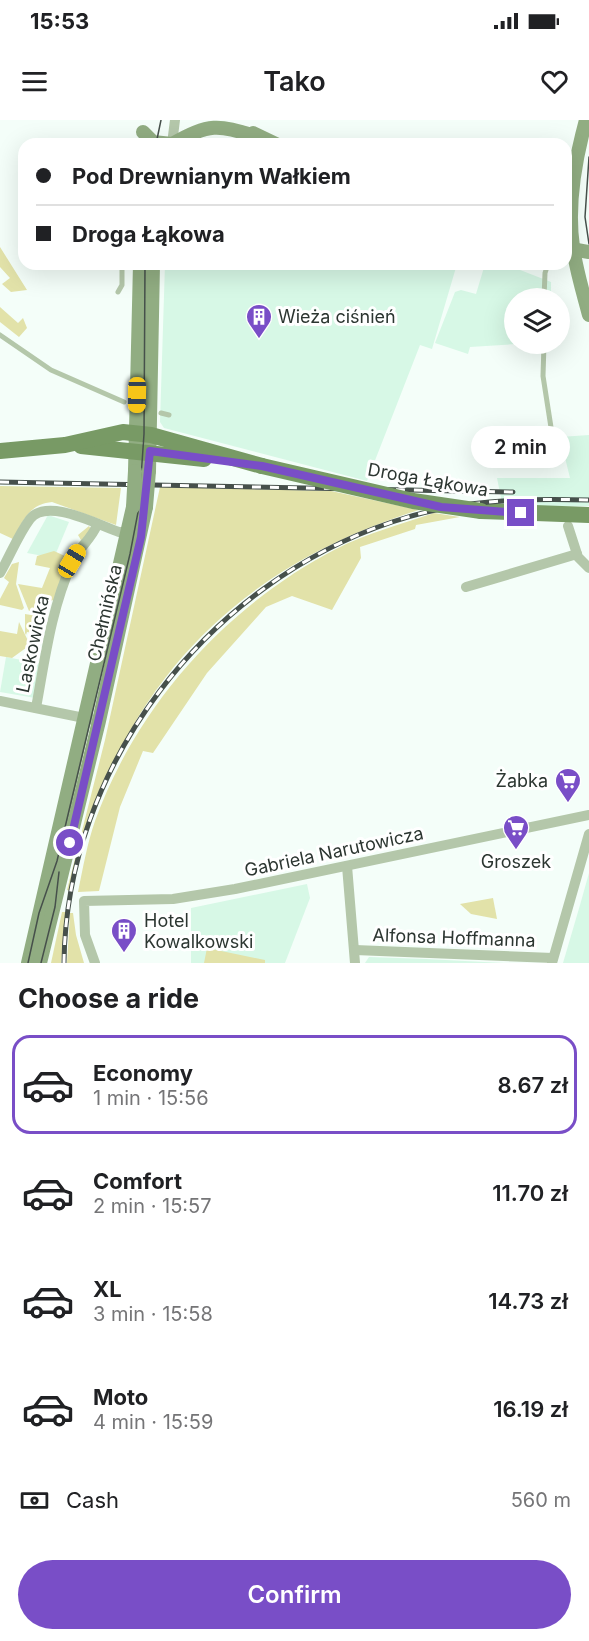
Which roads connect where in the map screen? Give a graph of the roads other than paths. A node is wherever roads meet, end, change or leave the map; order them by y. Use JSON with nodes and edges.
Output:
{"nodes":[{"id":1,"x":175,"y":120,"type":"edge"},
{"id":2,"x":227,"y":120,"type":"edge"},
{"id":3,"x":586,"y":120,"type":"edge"},
{"id":4,"x":259,"y":137,"type":"joint"},
{"id":5,"x":173,"y":138,"type":"edge"},
{"id":6,"x":185,"y":138,"type":"edge"},
{"id":7,"x":572,"y":189,"type":"edge"},
{"id":8,"x":572,"y":249,"type":"edge"},
{"id":9,"x":589,"y":252,"type":"edge"},
{"id":10,"x":576,"y":268,"type":"edge"},
{"id":11,"x":122,"y":270,"type":"edge"},
{"id":12,"x":140,"y":270,"type":"edge"},
{"id":13,"x":153,"y":270,"type":"edge"},
{"id":14,"x":546,"y":270,"type":"edge"},
{"id":15,"x":544,"y":288,"type":"edge"},
{"id":16,"x":118,"y":292,"type":"dead end"},
{"id":17,"x":589,"y":315,"type":"edge"},
{"id":18,"x":0,"y":335,"type":"edge"},
{"id":19,"x":544,"y":354,"type":"edge"},
{"id":20,"x":131,"y":404,"type":"junction"},
{"id":21,"x":161,"y":413,"type":"dead end"},
{"id":22,"x":169,"y":415,"type":"dead end"},
{"id":23,"x":106,"y":434,"type":"junction"},
{"id":24,"x":143,"y":442,"type":"junction"},
{"id":25,"x":65,"y":445,"type":"junction"},
{"id":26,"x":0,"y":451,"type":"edge"},
{"id":27,"x":555,"y":453,"type":"dead end"},
{"id":28,"x":139,"y":507,"type":"junction"},
{"id":29,"x":589,"y":515,"type":"edge"},
{"id":30,"x":98,"y":525,"type":"junction"},
{"id":31,"x":568,"y":526,"type":"dead end"},
{"id":32,"x":128,"y":532,"type":"junction"},
{"id":33,"x":577,"y":554,"type":"junction"},
{"id":34,"x":589,"y":568,"type":"edge"},
{"id":35,"x":0,"y":573,"type":"edge"},
{"id":36,"x":466,"y":587,"type":"dead end"},
{"id":37,"x":0,"y":701,"type":"edge"},
{"id":38,"x":36,"y":708,"type":"junction"},
{"id":39,"x":84,"y":717,"type":"junction"},
{"id":40,"x":99,"y":721,"type":"junction"},
{"id":41,"x":588,"y":818,"type":"edge"},
{"id":42,"x":589,"y":834,"type":"edge"},
{"id":43,"x":347,"y":866,"type":"junction"},
{"id":44,"x":355,"y":950,"type":"junction"},
{"id":45,"x":552,"y":961,"type":"edge"},
{"id":46,"x":28,"y":963,"type":"edge"},
{"id":47,"x":40,"y":963,"type":"edge"},
{"id":48,"x":95,"y":963,"type":"edge"},
{"id":49,"x":356,"y":963,"type":"edge"}],
"edges":[{"from":1,"to":5,"type":"street"},
{"from":2,"to":4,"type":"main road"},
{"from":3,"to":7,"type":"main road"},
{"from":4,"to":6,"type":"main road"},
{"from":8,"to":9,"type":"main road"},
{"from":10,"to":17,"type":"main road"},
{"from":11,"to":16,"type":"lane"},
{"from":12,"to":20,"type":"main road","name":"Chełmińska"},
{"from":13,"to":24,"type":"main road","name":"Chełmińska"},
{"from":14,"to":15,"type":"lane"},
{"from":18,"to":20,"type":"lane"},
{"from":19,"to":27,"type":"lane"},
{"from":20,"to":23,"type":"main road"},
{"from":20,"to":24,"type":"main road","name":"Chełmińska"},
{"from":21,"to":22,"type":"lane"},
{"from":23,"to":24,"type":"main road"},
{"from":23,"to":25,"type":"main road"},
{"from":24,"to":25,"type":"main road"},
{"from":24,"to":28,"type":"main road","name":"Chełmińska","bridge":true},
{"from":24,"to":28,"type":"main road","name":"Chełmińska","bridge":true},
{"from":24,"to":29,"type":"main road","name":"Droga Łąkowa","bridge":true},
{"from":25,"to":26,"type":"main road"},
{"from":28,"to":32,"type":"main road","name":"Chełmińska"},
{"from":28,"to":40,"type":"main road","name":"Chełmińska"},
{"from":30,"to":32,"type":"street"},
{"from":30,"to":35,"type":"street"},
{"from":30,"to":38,"type":"street","name":"Laskowicka"},
{"from":31,"to":33,"type":"street"},
{"from":32,"to":39,"type":"main road","name":"Chełmińska"},
{"from":33,"to":34,"type":"street"},
{"from":33,"to":36,"type":"street"},
{"from":37,"to":38,"type":"street"},
{"from":38,"to":39,"type":"street"},
{"from":39,"to":40,"type":"street"},
{"from":39,"to":46,"type":"main road","name":"Chełmińska"},
{"from":40,"to":47,"type":"main road","name":"Chełmińska"},
{"from":41,"to":43,"type":"street","name":"Gabriela Narutowicza"},
{"from":42,"to":45,"type":"street"},
{"from":43,"to":44,"type":"street"},
{"from":43,"to":48,"type":"street","name":"Gabriela Narutowicza"},
{"from":44,"to":45,"type":"street","name":"Alfonsa Hoffmanna"},
{"from":44,"to":49,"type":"street"}]}
